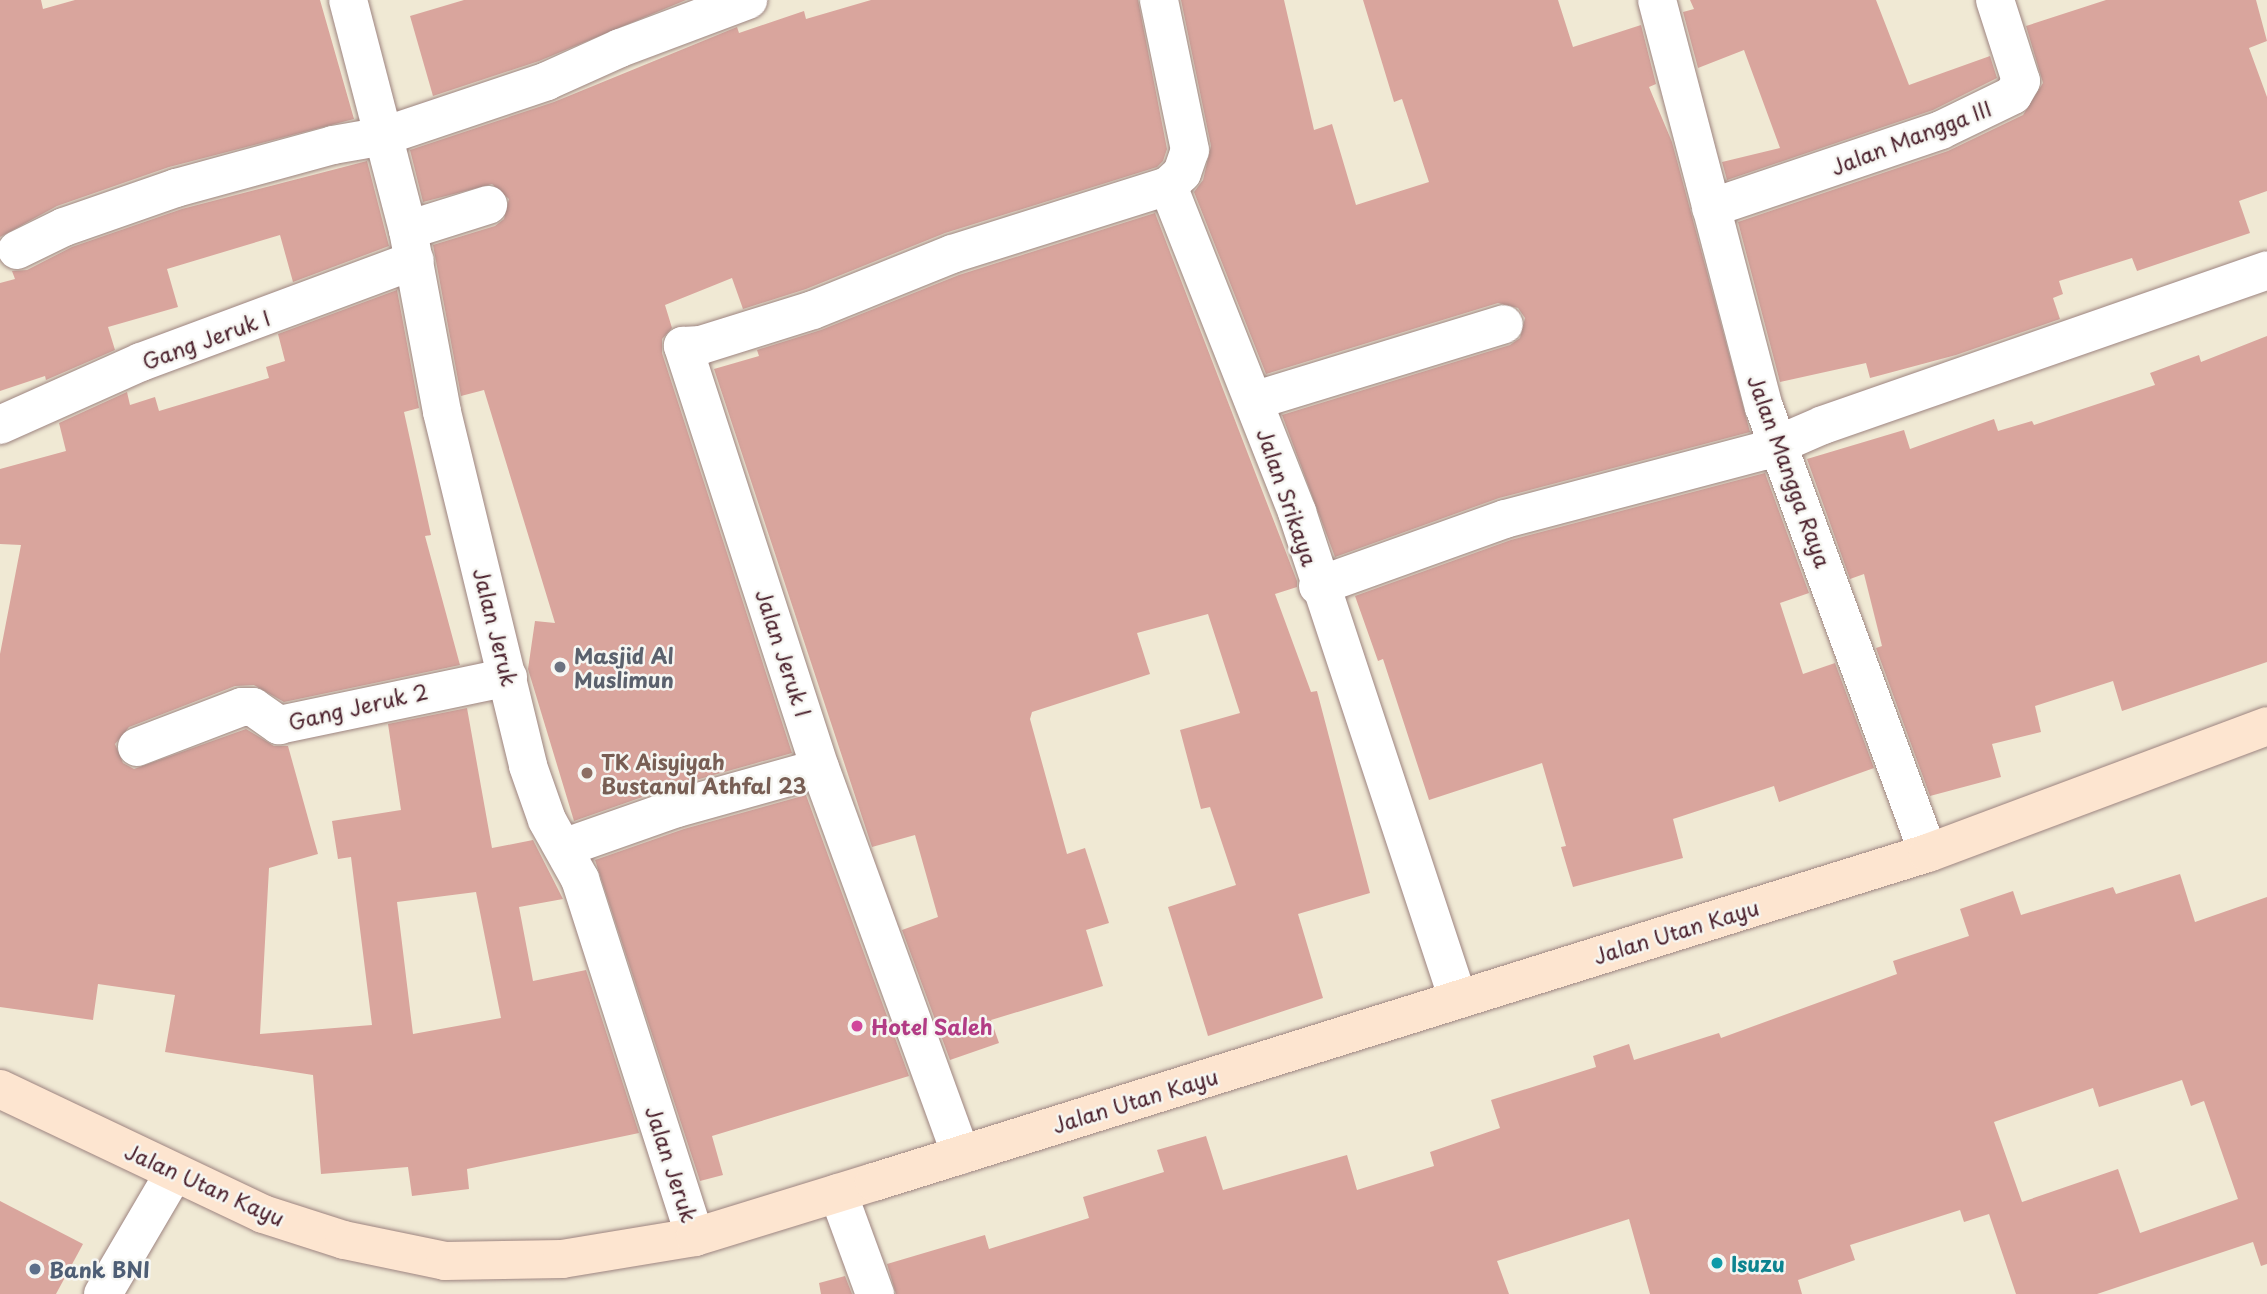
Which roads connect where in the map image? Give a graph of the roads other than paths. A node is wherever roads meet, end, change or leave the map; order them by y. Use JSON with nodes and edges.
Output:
{"nodes":[{"id":1,"x":348,"y":0,"type":"edge"},
{"id":2,"x":748,"y":0,"type":"edge"},
{"id":3,"x":1158,"y":0,"type":"edge"},
{"id":4,"x":1657,"y":0,"type":"edge"},
{"id":5,"x":1995,"y":0,"type":"edge"},
{"id":6,"x":384,"y":136,"type":"junction"},
{"id":7,"x":1168,"y":186,"type":"junction"},
{"id":8,"x":488,"y":205,"type":"dead end"},
{"id":9,"x":1712,"y":208,"type":"junction"},
{"id":10,"x":411,"y":245,"type":"junction"},
{"id":11,"x":17,"y":250,"type":"dead end"},
{"id":12,"x":2267,"y":270,"type":"edge"},
{"id":13,"x":1504,"y":324,"type":"dead end"},
{"id":14,"x":1255,"y":400,"type":"junction"},
{"id":15,"x":0,"y":425,"type":"edge"},
{"id":16,"x":1780,"y":444,"type":"junction"},
{"id":17,"x":1318,"y":586,"type":"junction"},
{"id":18,"x":508,"y":677,"type":"junction"},
{"id":19,"x":2267,"y":726,"type":"edge"},
{"id":20,"x":137,"y":747,"type":"dead end"},
{"id":21,"x":820,"y":768,"type":"junction"},
{"id":22,"x":566,"y":847,"type":"junction"},
{"id":23,"x":1928,"y":853,"type":"junction"},
{"id":24,"x":1458,"y":999,"type":"junction"},
{"id":25,"x":0,"y":1089,"type":"edge"},
{"id":26,"x":961,"y":1155,"type":"junction"},
{"id":27,"x":174,"y":1173,"type":"junction"},
{"id":28,"x":838,"y":1193,"type":"junction"},
{"id":29,"x":695,"y":1237,"type":"junction"},
{"id":30,"x":103,"y":1294,"type":"edge"},
{"id":31,"x":875,"y":1294,"type":"edge"}],
"edges":[{"from":1,"to":6,"type":"street","name":"Jalan Jeruk"},
{"from":2,"to":6,"type":"street"},
{"from":3,"to":7,"type":"street"},
{"from":4,"to":9,"type":"street","name":"Jalan Mangga Raya"},
{"from":5,"to":9,"type":"street","name":"Jalan Mangga III"},
{"from":6,"to":10,"type":"street","name":"Jalan Jeruk"},
{"from":6,"to":11,"type":"street"},
{"from":7,"to":14,"type":"street","name":"Jalan Srikaya"},
{"from":7,"to":21,"type":"street","name":"Jalan Jeruk I"},
{"from":8,"to":10,"type":"street","name":"Gang Jeruk I"},
{"from":9,"to":16,"type":"street","name":"Jalan Mangga Raya"},
{"from":10,"to":15,"type":"street","name":"Gang Jeruk I"},
{"from":10,"to":18,"type":"street","name":"Jalan Jeruk"},
{"from":12,"to":16,"type":"street"},
{"from":13,"to":14,"type":"street"},
{"from":14,"to":17,"type":"street","name":"Jalan Srikaya"},
{"from":16,"to":17,"type":"street"},
{"from":16,"to":23,"type":"street","name":"Jalan Mangga Raya"},
{"from":17,"to":24,"type":"street","name":"Jalan Srikaya"},
{"from":18,"to":20,"type":"street","name":"Gang Jeruk 2"},
{"from":18,"to":22,"type":"street","name":"Jalan Jeruk"},
{"from":19,"to":23,"type":"street","name":"Jalan Utan Kayu"},
{"from":21,"to":22,"type":"street"},
{"from":21,"to":26,"type":"street","name":"Jalan Jeruk I"},
{"from":22,"to":29,"type":"street","name":"Jalan Jeruk"},
{"from":23,"to":24,"type":"street","name":"Jalan Utan Kayu"},
{"from":24,"to":26,"type":"street","name":"Jalan Utan Kayu"},
{"from":25,"to":27,"type":"street","name":"Jalan Utan Kayu"},
{"from":26,"to":28,"type":"street","name":"Jalan Utan Kayu"},
{"from":27,"to":29,"type":"street","name":"Jalan Utan Kayu"},
{"from":27,"to":30,"type":"street"},
{"from":28,"to":29,"type":"street","name":"Jalan Utan Kayu"},
{"from":28,"to":31,"type":"street"}]}
